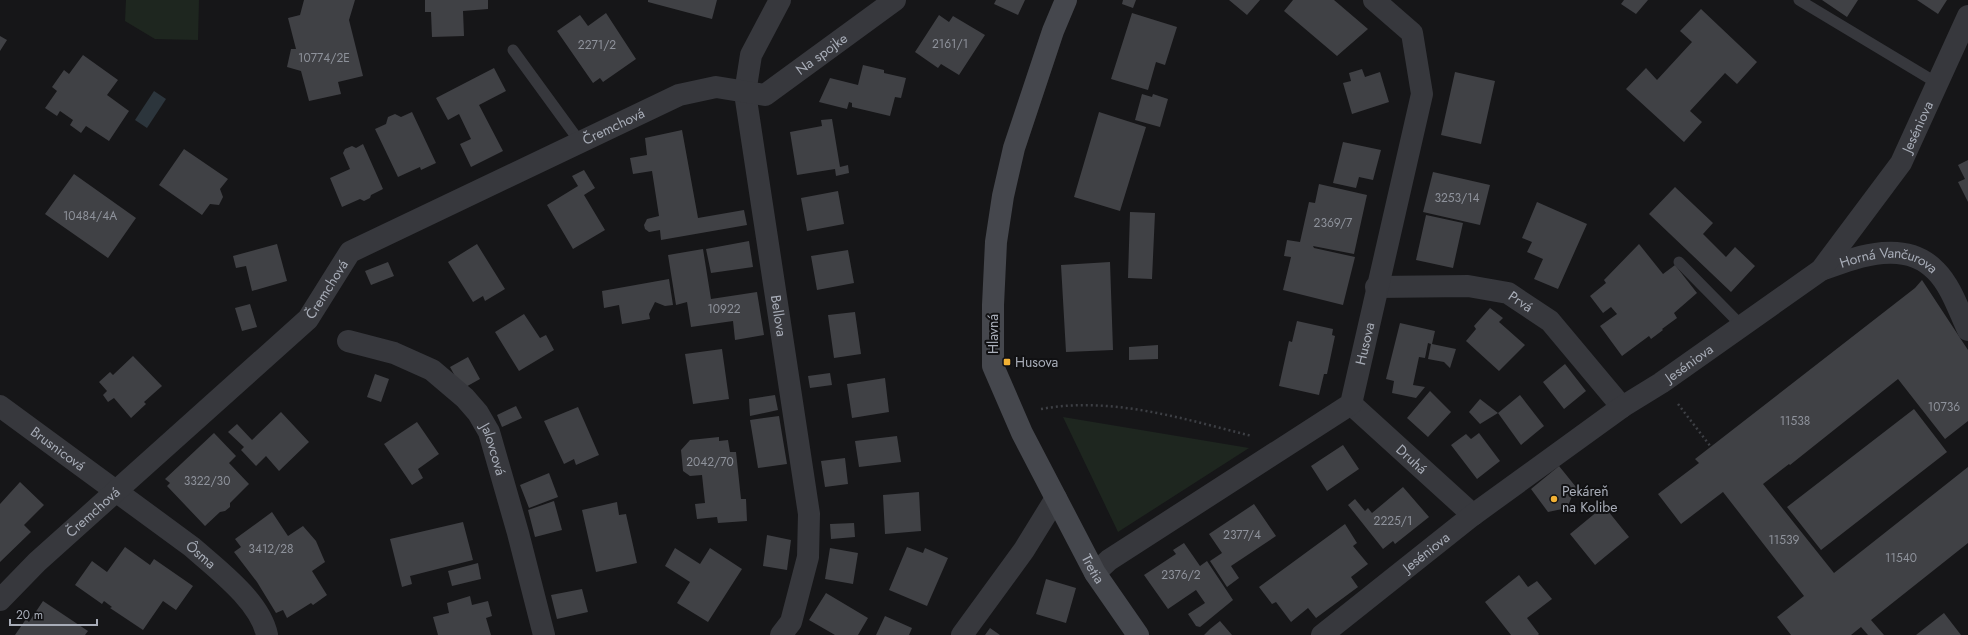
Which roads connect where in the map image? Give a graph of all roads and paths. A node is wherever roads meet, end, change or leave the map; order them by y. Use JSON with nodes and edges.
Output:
{"nodes":[{"id":1,"x":780,"y":0,"type":"edge"},
{"id":2,"x":894,"y":0,"type":"edge"},
{"id":3,"x":1066,"y":0,"type":"edge"},
{"id":4,"x":1374,"y":0,"type":"edge"},
{"id":5,"x":1799,"y":0,"type":"edge"},
{"id":6,"x":1968,"y":16,"type":"edge"},
{"id":7,"x":512,"y":50,"type":"dead end"},
{"id":8,"x":1937,"y":83,"type":"junction"},
{"id":9,"x":745,"y":93,"type":"junction"},
{"id":10,"x":580,"y":142,"type":"junction"},
{"id":11,"x":1679,"y":262,"type":"dead end"},
{"id":12,"x":1821,"y":270,"type":"junction"},
{"id":13,"x":1376,"y":287,"type":"junction"},
{"id":14,"x":1741,"y":325,"type":"junction"},
{"id":15,"x":1968,"y":330,"type":"edge"},
{"id":16,"x":348,"y":341,"type":"dead end"},
{"id":17,"x":1662,"y":383,"type":"junction"},
{"id":18,"x":1350,"y":404,"type":"junction"},
{"id":19,"x":0,"y":406,"type":"edge"},
{"id":20,"x":1622,"y":407,"type":"junction"},
{"id":21,"x":1034,"y":410,"type":"dead end"},
{"id":22,"x":1290,"y":444,"type":"junction"},
{"id":23,"x":1710,"y":447,"type":"dead end"},
{"id":24,"x":116,"y":492,"type":"junction"},
{"id":25,"x":1056,"y":498,"type":"junction"},
{"id":26,"x":1473,"y":514,"type":"junction"},
{"id":27,"x":1095,"y":573,"type":"junction"},
{"id":28,"x":0,"y":600,"type":"edge"},
{"id":29,"x":267,"y":635,"type":"edge"},
{"id":30,"x":544,"y":635,"type":"edge"},
{"id":31,"x":781,"y":635,"type":"edge"},
{"id":32,"x":962,"y":635,"type":"edge"},
{"id":33,"x":1138,"y":635,"type":"edge"},
{"id":34,"x":1322,"y":635,"type":"edge"}],
"edges":[{"from":1,"to":9,"type":"street","name":"Bellova"},
{"from":2,"to":9,"type":"street","name":"Na spojke"},
{"from":3,"to":25,"type":"street","name":"Hlavná"},
{"from":4,"to":13,"type":"street","name":"Husova"},
{"from":5,"to":8,"type":"lane"},
{"from":6,"to":8,"type":"street","name":"Jeséniova"},
{"from":7,"to":10,"type":"lane"},
{"from":8,"to":12,"type":"street","name":"Jeséniova"},
{"from":9,"to":10,"type":"street","name":"Čremchová"},
{"from":9,"to":31,"type":"street","name":"Bellova"},
{"from":10,"to":24,"type":"street","name":"Čremchová"},
{"from":11,"to":14,"type":"lane"},
{"from":12,"to":14,"type":"street","name":"Jeséniova"},
{"from":12,"to":15,"type":"street","name":"Horná Vančurova"},
{"from":13,"to":18,"type":"street","name":"Husova"},
{"from":13,"to":20,"type":"street","name":"Prvá"},
{"from":14,"to":17,"type":"street","name":"Jeséniova"},
{"from":16,"to":30,"type":"street","name":"Jalovcová"},
{"from":17,"to":20,"type":"street","name":"Jeséniova"},
{"from":17,"to":23,"type":"path"},
{"from":18,"to":22,"type":"street"},
{"from":18,"to":26,"type":"street","name":"Druhá"},
{"from":19,"to":24,"type":"street","name":"Brusnicová"},
{"from":20,"to":26,"type":"street","name":"Jeséniova"},
{"from":21,"to":22,"type":"path"},
{"from":22,"to":27,"type":"street"},
{"from":24,"to":28,"type":"street","name":"Čremchová"},
{"from":24,"to":29,"type":"street","name":"Ôsma"},
{"from":25,"to":27,"type":"street","name":"Tretia"},
{"from":25,"to":32,"type":"street"},
{"from":26,"to":34,"type":"street","name":"Jeséniova"},
{"from":27,"to":33,"type":"street","name":"Tretia"}]}
